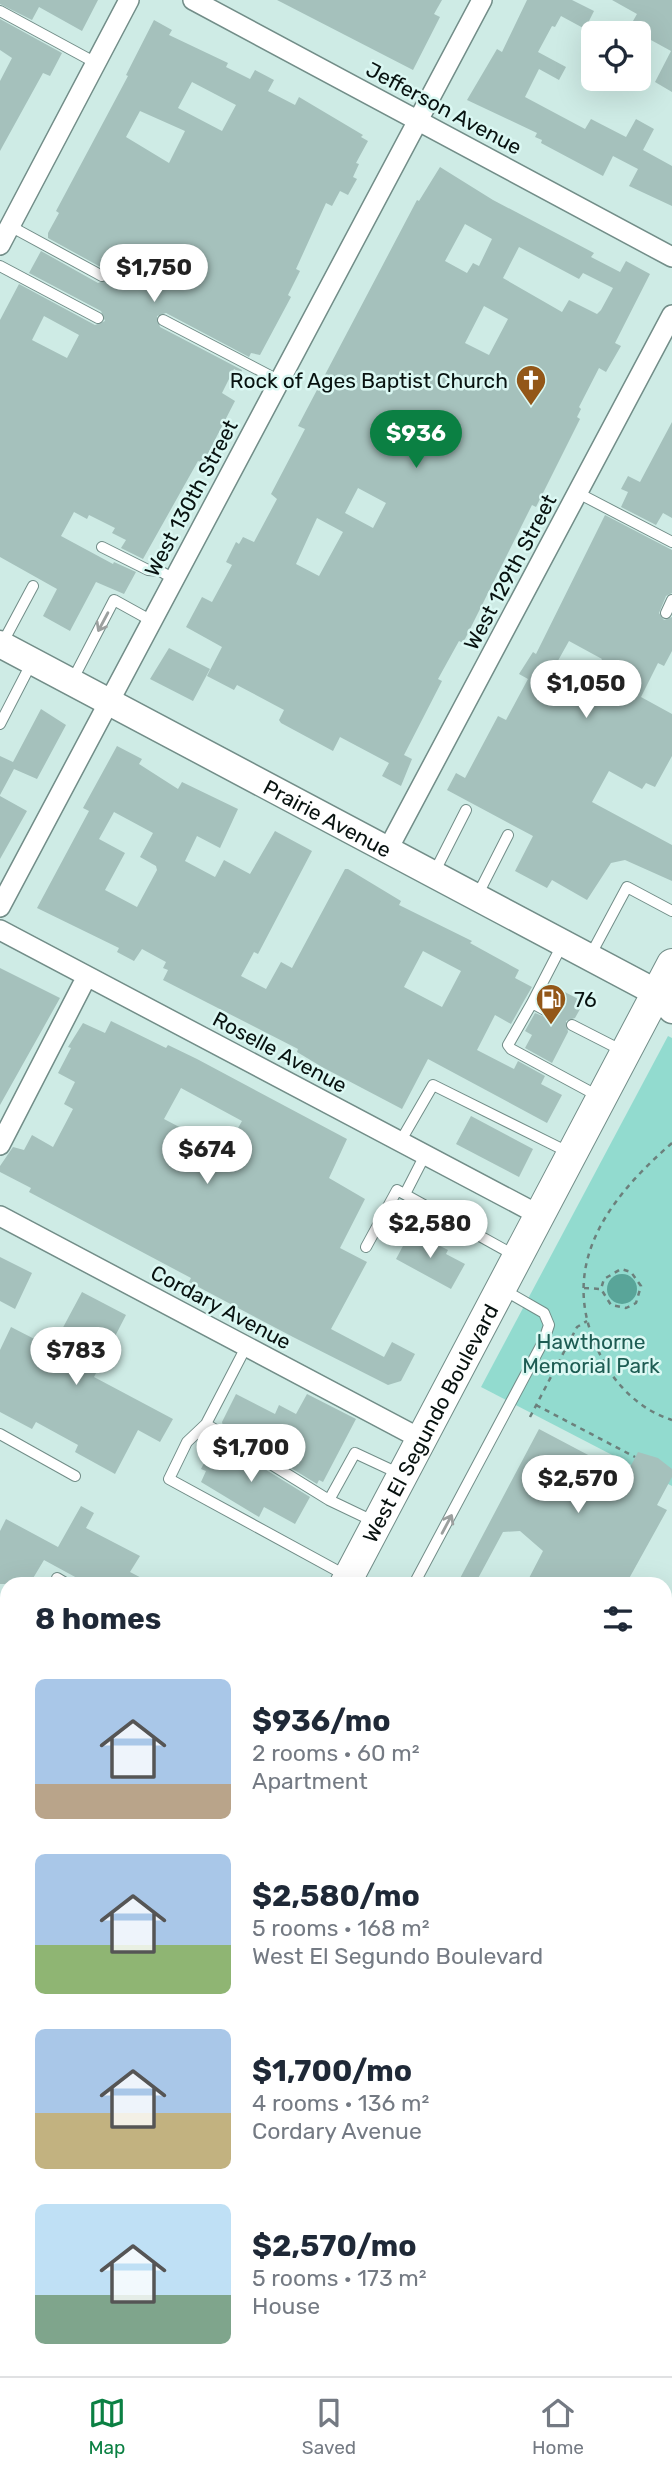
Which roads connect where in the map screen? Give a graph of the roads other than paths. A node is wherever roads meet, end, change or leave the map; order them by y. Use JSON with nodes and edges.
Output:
{"nodes":[{"id":1,"x":129,"y":0,"type":"edge"},
{"id":2,"x":193,"y":0,"type":"edge"},
{"id":3,"x":482,"y":0,"type":"edge"},
{"id":4,"x":0,"y":11,"type":"edge"},
{"id":5,"x":96,"y":63,"type":"junction"},
{"id":6,"x":419,"y":120,"type":"junction"},
{"id":7,"x":10,"y":226,"type":"junction"},
{"id":8,"x":0,"y":244,"type":"edge"},
{"id":9,"x":672,"y":257,"type":"edge"},
{"id":10,"x":0,"y":266,"type":"edge"},
{"id":11,"x":102,"y":276,"type":"dead end"},
{"id":12,"x":672,"y":315,"type":"edge"},
{"id":13,"x":98,"y":318,"type":"dead end"},
{"id":14,"x":163,"y":320,"type":"dead end"},
{"id":15,"x":280,"y":381,"type":"junction"},
{"id":16,"x":578,"y":493,"type":"junction"},
{"id":17,"x":672,"y":542,"type":"edge"},
{"id":18,"x":102,"y":547,"type":"dead end"},
{"id":19,"x":174,"y":579,"type":"junction"},
{"id":20,"x":33,"y":586,"type":"dead end"},
{"id":21,"x":672,"y":600,"type":"edge"},
{"id":22,"x":666,"y":613,"type":"dead end"},
{"id":23,"x":152,"y":621,"type":"junction"},
{"id":24,"x":1,"y":644,"type":"edge"},
{"id":25,"x":33,"y":661,"type":"junction"},
{"id":26,"x":71,"y":682,"type":"junction"},
{"id":27,"x":109,"y":702,"type":"junction"},
{"id":28,"x":0,"y":724,"type":"edge"},
{"id":29,"x":466,"y":810,"type":"dead end"},
{"id":30,"x":508,"y":835,"type":"dead end"},
{"id":31,"x":388,"y":849,"type":"junction"},
{"id":32,"x":434,"y":874,"type":"junction"},
{"id":33,"x":477,"y":897,"type":"junction"},
{"id":34,"x":0,"y":907,"type":"edge"},
{"id":35,"x":672,"y":911,"type":"edge"},
{"id":36,"x":0,"y":930,"type":"edge"},
{"id":37,"x":563,"y":943,"type":"junction"},
{"id":38,"x":590,"y":957,"type":"junction"},
{"id":39,"x":672,"y":964,"type":"edge"},
{"id":40,"x":87,"y":976,"type":"junction"},
{"id":41,"x":667,"y":999,"type":"edge"},
{"id":42,"x":532,"y":1003,"type":"junction"},
{"id":43,"x":545,"y":1010,"type":"dead end"},
{"id":44,"x":572,"y":1025,"type":"dead end"},
{"id":45,"x":625,"y":1052,"type":"junction"},
{"id":46,"x":601,"y":1098,"type":"junction"},
{"id":47,"x":400,"y":1142,"type":"junction"},
{"id":48,"x":0,"y":1145,"type":"edge"},
{"id":49,"x":572,"y":1154,"type":"junction"},
{"id":50,"x":425,"y":1155,"type":"junction"},
{"id":51,"x":405,"y":1194,"type":"junction"},
{"id":52,"x":540,"y":1215,"type":"junction"},
{"id":53,"x":0,"y":1216,"type":"edge"},
{"id":54,"x":366,"y":1247,"type":"dead end"},
{"id":55,"x":517,"y":1257,"type":"junction"},
{"id":56,"x":501,"y":1289,"type":"junction"},
{"id":57,"x":246,"y":1347,"type":"junction"},
{"id":58,"x":206,"y":1424,"type":"junction"},
{"id":59,"x":0,"y":1434,"type":"edge"},
{"id":60,"x":421,"y":1439,"type":"junction"},
{"id":61,"x":402,"y":1475,"type":"junction"},
{"id":62,"x":75,"y":1476,"type":"dead end"},
{"id":63,"x":329,"y":1500,"type":"junction"},
{"id":64,"x":377,"y":1523,"type":"junction"},
{"id":65,"x":342,"y":1577,"type":"edge"},
{"id":66,"x":349,"y":1577,"type":"edge"},
{"id":67,"x":418,"y":1577,"type":"edge"}],
"edges":[{"from":1,"to":5,"type":"street"},
{"from":2,"to":6,"type":"street","name":"Jefferson Avenue"},
{"from":3,"to":6,"type":"street","name":"West 130th Street"},
{"from":4,"to":5,"type":"lane"},
{"from":5,"to":7,"type":"street"},
{"from":6,"to":9,"type":"street","name":"Jefferson Avenue"},
{"from":6,"to":15,"type":"street","name":"West 130th Street"},
{"from":7,"to":8,"type":"street"},
{"from":7,"to":11,"type":"lane"},
{"from":10,"to":13,"type":"lane"},
{"from":12,"to":16,"type":"street","name":"West 129th Street"},
{"from":14,"to":15,"type":"lane"},
{"from":15,"to":19,"type":"street","name":"West 130th Street"},
{"from":16,"to":17,"type":"lane"},
{"from":16,"to":31,"type":"street","name":"West 129th Street"},
{"from":18,"to":19,"type":"lane"},
{"from":19,"to":23,"type":"street","name":"West 130th Street"},
{"from":20,"to":24,"type":"lane"},
{"from":21,"to":22,"type":"lane"},
{"from":23,"to":26,"type":"lane","one_way":true},
{"from":23,"to":27,"type":"street","name":"West 130th Street"},
{"from":24,"to":25,"type":"main road","name":"Prairie Avenue"},
{"from":25,"to":26,"type":"main road","name":"Prairie Avenue"},
{"from":25,"to":28,"type":"lane"},
{"from":26,"to":27,"type":"main road","name":"Prairie Avenue"},
{"from":27,"to":31,"type":"main road","name":"Prairie Avenue"},
{"from":27,"to":34,"type":"street","name":"West 130th Street"},
{"from":29,"to":32,"type":"lane"},
{"from":30,"to":33,"type":"lane"},
{"from":31,"to":32,"type":"main road","name":"Prairie Avenue"},
{"from":32,"to":33,"type":"main road","name":"Prairie Avenue"},
{"from":33,"to":37,"type":"main road","name":"Prairie Avenue"},
{"from":35,"to":38,"type":"lane"},
{"from":36,"to":40,"type":"street","name":"Roselle Avenue"},
{"from":37,"to":38,"type":"main road","name":"Prairie Avenue"},
{"from":37,"to":42,"type":"lane"},
{"from":38,"to":41,"type":"main road","name":"Prairie Avenue"},
{"from":39,"to":41,"type":"main road","name":"West El Segundo Boulevard"},
{"from":40,"to":47,"type":"street","name":"Roselle Avenue"},
{"from":40,"to":48,"type":"street"},
{"from":41,"to":45,"type":"main road","name":"West El Segundo Boulevard"},
{"from":42,"to":43,"type":"lane"},
{"from":42,"to":46,"type":"lane"},
{"from":44,"to":45,"type":"lane"},
{"from":45,"to":46,"type":"main road","name":"West El Segundo Boulevard"},
{"from":46,"to":49,"type":"main road","name":"West El Segundo Boulevard"},
{"from":47,"to":49,"type":"lane"},
{"from":47,"to":50,"type":"street","name":"Roselle Avenue"},
{"from":49,"to":52,"type":"main road","name":"West El Segundo Boulevard"},
{"from":50,"to":51,"type":"lane"},
{"from":50,"to":52,"type":"street","name":"Roselle Avenue"},
{"from":51,"to":54,"type":"lane"},
{"from":51,"to":55,"type":"lane"},
{"from":52,"to":55,"type":"main road","name":"West El Segundo Boulevard"},
{"from":53,"to":57,"type":"street","name":"Cordary Avenue"},
{"from":55,"to":56,"type":"main road","name":"West El Segundo Boulevard"},
{"from":56,"to":60,"type":"main road","name":"West El Segundo Boulevard"},
{"from":67,"to":56,"type":"lane","one_way":true},
{"from":57,"to":58,"type":"lane"},
{"from":57,"to":60,"type":"street","name":"Cordary Avenue"},
{"from":58,"to":63,"type":"lane"},
{"from":58,"to":65,"type":"lane"},
{"from":59,"to":62,"type":"lane"},
{"from":60,"to":61,"type":"main road","name":"West El Segundo Boulevard"},
{"from":61,"to":63,"type":"lane"},
{"from":61,"to":64,"type":"main road","name":"West El Segundo Boulevard"},
{"from":63,"to":64,"type":"lane"},
{"from":64,"to":66,"type":"main road","name":"West El Segundo Boulevard"}]}
